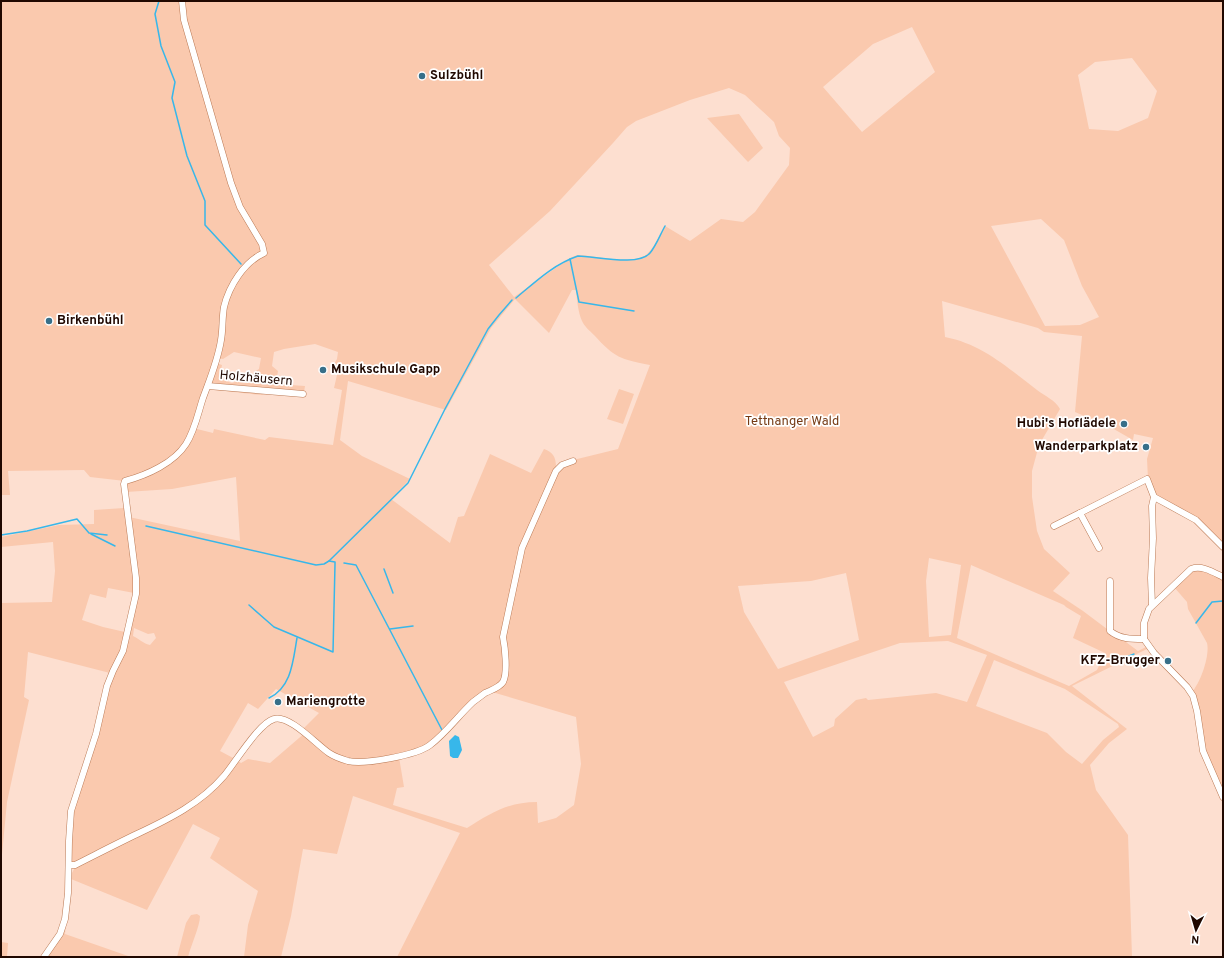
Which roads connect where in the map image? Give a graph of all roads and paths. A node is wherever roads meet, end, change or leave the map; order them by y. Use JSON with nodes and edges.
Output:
{"nodes":[{"id":1,"x":182,"y":1,"type":"edge"},
{"id":2,"x":208,"y":386,"type":"junction"},
{"id":3,"x":303,"y":394,"type":"dead end"},
{"id":4,"x":573,"y":461,"type":"dead end"},
{"id":5,"x":1154,"y":497,"type":"junction"},
{"id":6,"x":1080,"y":513,"type":"junction"},
{"id":7,"x":1054,"y":526,"type":"dead end"},
{"id":8,"x":1223,"y":547,"type":"edge"},
{"id":9,"x":1099,"y":548,"type":"dead end"},
{"id":10,"x":1223,"y":577,"type":"edge"},
{"id":11,"x":1110,"y":581,"type":"dead end"},
{"id":12,"x":1152,"y":605,"type":"junction"},
{"id":13,"x":1144,"y":639,"type":"junction"},
{"id":14,"x":1223,"y":797,"type":"edge"},
{"id":15,"x":70,"y":865,"type":"junction"},
{"id":16,"x":44,"y":957,"type":"edge"}],
"edges":[{"from":1,"to":2,"type":"street"},
{"from":2,"to":3,"type":"street","name":"Holzhäusern"},
{"from":2,"to":15,"type":"street"},
{"from":4,"to":15,"type":"street"},
{"from":5,"to":6,"type":"street"},
{"from":5,"to":8,"type":"street"},
{"from":5,"to":12,"type":"street"},
{"from":6,"to":7,"type":"street"},
{"from":6,"to":9,"type":"street"},
{"from":10,"to":12,"type":"street"},
{"from":11,"to":13,"type":"street"},
{"from":12,"to":13,"type":"street"},
{"from":13,"to":14,"type":"street"},
{"from":15,"to":16,"type":"street"}]}
